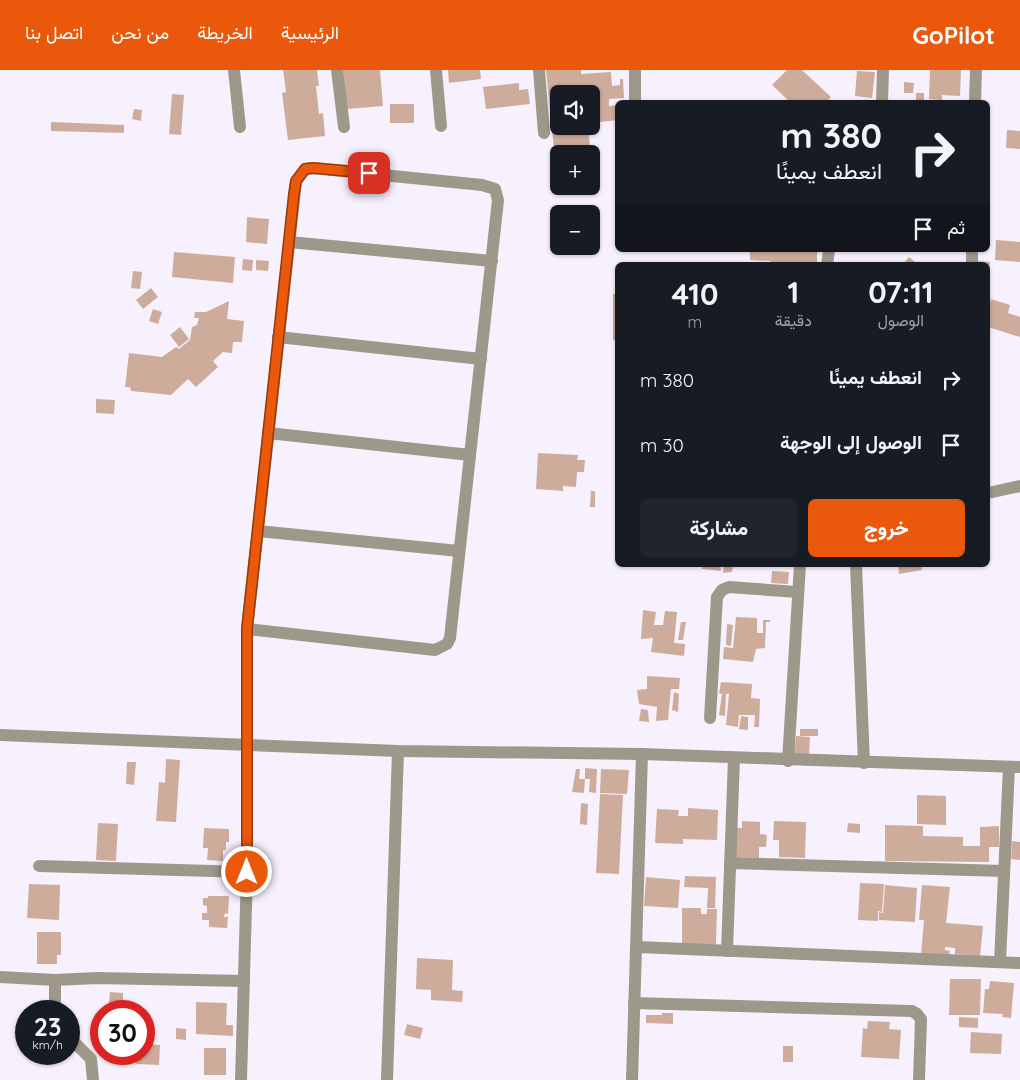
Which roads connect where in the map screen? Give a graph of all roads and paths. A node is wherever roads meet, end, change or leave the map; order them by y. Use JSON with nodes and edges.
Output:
{"nodes":[{"id":1,"x":234,"y":70,"type":"edge"},
{"id":2,"x":337,"y":70,"type":"edge"},
{"id":3,"x":436,"y":70,"type":"edge"},
{"id":4,"x":538,"y":70,"type":"edge"},
{"id":5,"x":635,"y":70,"type":"edge"},
{"id":6,"x":883,"y":70,"type":"edge"},
{"id":7,"x":976,"y":70,"type":"edge"},
{"id":8,"x":635,"y":100,"type":"edge"},
{"id":9,"x":882,"y":100,"type":"edge"},
{"id":10,"x":975,"y":100,"type":"edge"},
{"id":11,"x":441,"y":126,"type":"dead end"},
{"id":12,"x":240,"y":127,"type":"dead end"},
{"id":13,"x":344,"y":127,"type":"dead end"},
{"id":14,"x":544,"y":133,"type":"dead end"},
{"id":15,"x":289,"y":242,"type":"junction"},
{"id":16,"x":492,"y":262,"type":"junction"},
{"id":17,"x":278,"y":337,"type":"junction"},
{"id":18,"x":481,"y":358,"type":"junction"},
{"id":19,"x":268,"y":433,"type":"junction"},
{"id":20,"x":470,"y":455,"type":"junction"},
{"id":21,"x":1020,"y":486,"type":"edge"},
{"id":22,"x":990,"y":493,"type":"edge"},
{"id":23,"x":258,"y":531,"type":"junction"},
{"id":24,"x":459,"y":551,"type":"junction"},
{"id":25,"x":800,"y":567,"type":"edge"},
{"id":26,"x":856,"y":567,"type":"edge"},
{"id":27,"x":798,"y":592,"type":"junction"},
{"id":28,"x":247,"y":629,"type":"junction"},
{"id":29,"x":710,"y":718,"type":"dead end"},
{"id":30,"x":0,"y":735,"type":"edge"},
{"id":31,"x":246,"y":744,"type":"junction"},
{"id":32,"x":398,"y":751,"type":"junction"},
{"id":33,"x":642,"y":754,"type":"junction"},
{"id":34,"x":734,"y":758,"type":"junction"},
{"id":35,"x":788,"y":761,"type":"junction"},
{"id":36,"x":864,"y":763,"type":"junction"},
{"id":37,"x":1015,"y":767,"type":"edge"},
{"id":38,"x":730,"y":863,"type":"junction"},
{"id":39,"x":39,"y":866,"type":"dead end"},
{"id":40,"x":1004,"y":871,"type":"junction"},
{"id":41,"x":247,"y":872,"type":"junction"},
{"id":42,"x":637,"y":947,"type":"junction"},
{"id":43,"x":727,"y":951,"type":"junction"},
{"id":44,"x":1000,"y":962,"type":"junction"},
{"id":45,"x":1020,"y":964,"type":"edge"},
{"id":46,"x":0,"y":977,"type":"edge"},
{"id":47,"x":54,"y":980,"type":"junction"},
{"id":48,"x":244,"y":981,"type":"junction"},
{"id":49,"x":55,"y":1000,"type":"edge"},
{"id":50,"x":634,"y":1003,"type":"junction"},
{"id":51,"x":80,"y":1048,"type":"edge"},
{"id":52,"x":93,"y":1080,"type":"edge"},
{"id":53,"x":241,"y":1080,"type":"edge"},
{"id":54,"x":387,"y":1080,"type":"edge"},
{"id":55,"x":632,"y":1080,"type":"edge"},
{"id":56,"x":919,"y":1080,"type":"edge"}],
"edges":[{"from":1,"to":12,"type":"street"},
{"from":2,"to":13,"type":"street"},
{"from":3,"to":11,"type":"street"},
{"from":4,"to":14,"type":"street"},
{"from":5,"to":8,"type":"street"},
{"from":6,"to":9,"type":"street"},
{"from":7,"to":10,"type":"street"},
{"from":15,"to":16,"type":"street"},
{"from":15,"to":16,"type":"street"},
{"from":15,"to":17,"type":"street"},
{"from":16,"to":18,"type":"street"},
{"from":17,"to":18,"type":"street"},
{"from":17,"to":19,"type":"street"},
{"from":18,"to":20,"type":"street"},
{"from":19,"to":20,"type":"street"},
{"from":19,"to":23,"type":"street"},
{"from":20,"to":24,"type":"street"},
{"from":21,"to":22,"type":"street"},
{"from":23,"to":24,"type":"street"},
{"from":23,"to":28,"type":"street"},
{"from":24,"to":28,"type":"street"},
{"from":25,"to":27,"type":"street"},
{"from":26,"to":36,"type":"street"},
{"from":27,"to":29,"type":"street"},
{"from":27,"to":35,"type":"street"},
{"from":28,"to":31,"type":"street"},
{"from":30,"to":31,"type":"street"},
{"from":31,"to":32,"type":"street"},
{"from":31,"to":41,"type":"street"},
{"from":32,"to":33,"type":"street"},
{"from":32,"to":54,"type":"street"},
{"from":33,"to":34,"type":"street"},
{"from":33,"to":42,"type":"street"},
{"from":34,"to":35,"type":"street"},
{"from":34,"to":38,"type":"street"},
{"from":35,"to":36,"type":"street"},
{"from":36,"to":37,"type":"street"},
{"from":37,"to":40,"type":"street"},
{"from":38,"to":40,"type":"street"},
{"from":38,"to":43,"type":"street"},
{"from":39,"to":41,"type":"street"},
{"from":40,"to":44,"type":"street"},
{"from":41,"to":48,"type":"street"},
{"from":42,"to":43,"type":"street"},
{"from":42,"to":50,"type":"street"},
{"from":43,"to":44,"type":"street"},
{"from":44,"to":45,"type":"street"},
{"from":46,"to":47,"type":"street"},
{"from":47,"to":48,"type":"street"},
{"from":47,"to":49,"type":"street"},
{"from":48,"to":53,"type":"street"},
{"from":50,"to":55,"type":"street"},
{"from":50,"to":56,"type":"street"},
{"from":51,"to":52,"type":"street"}]}
